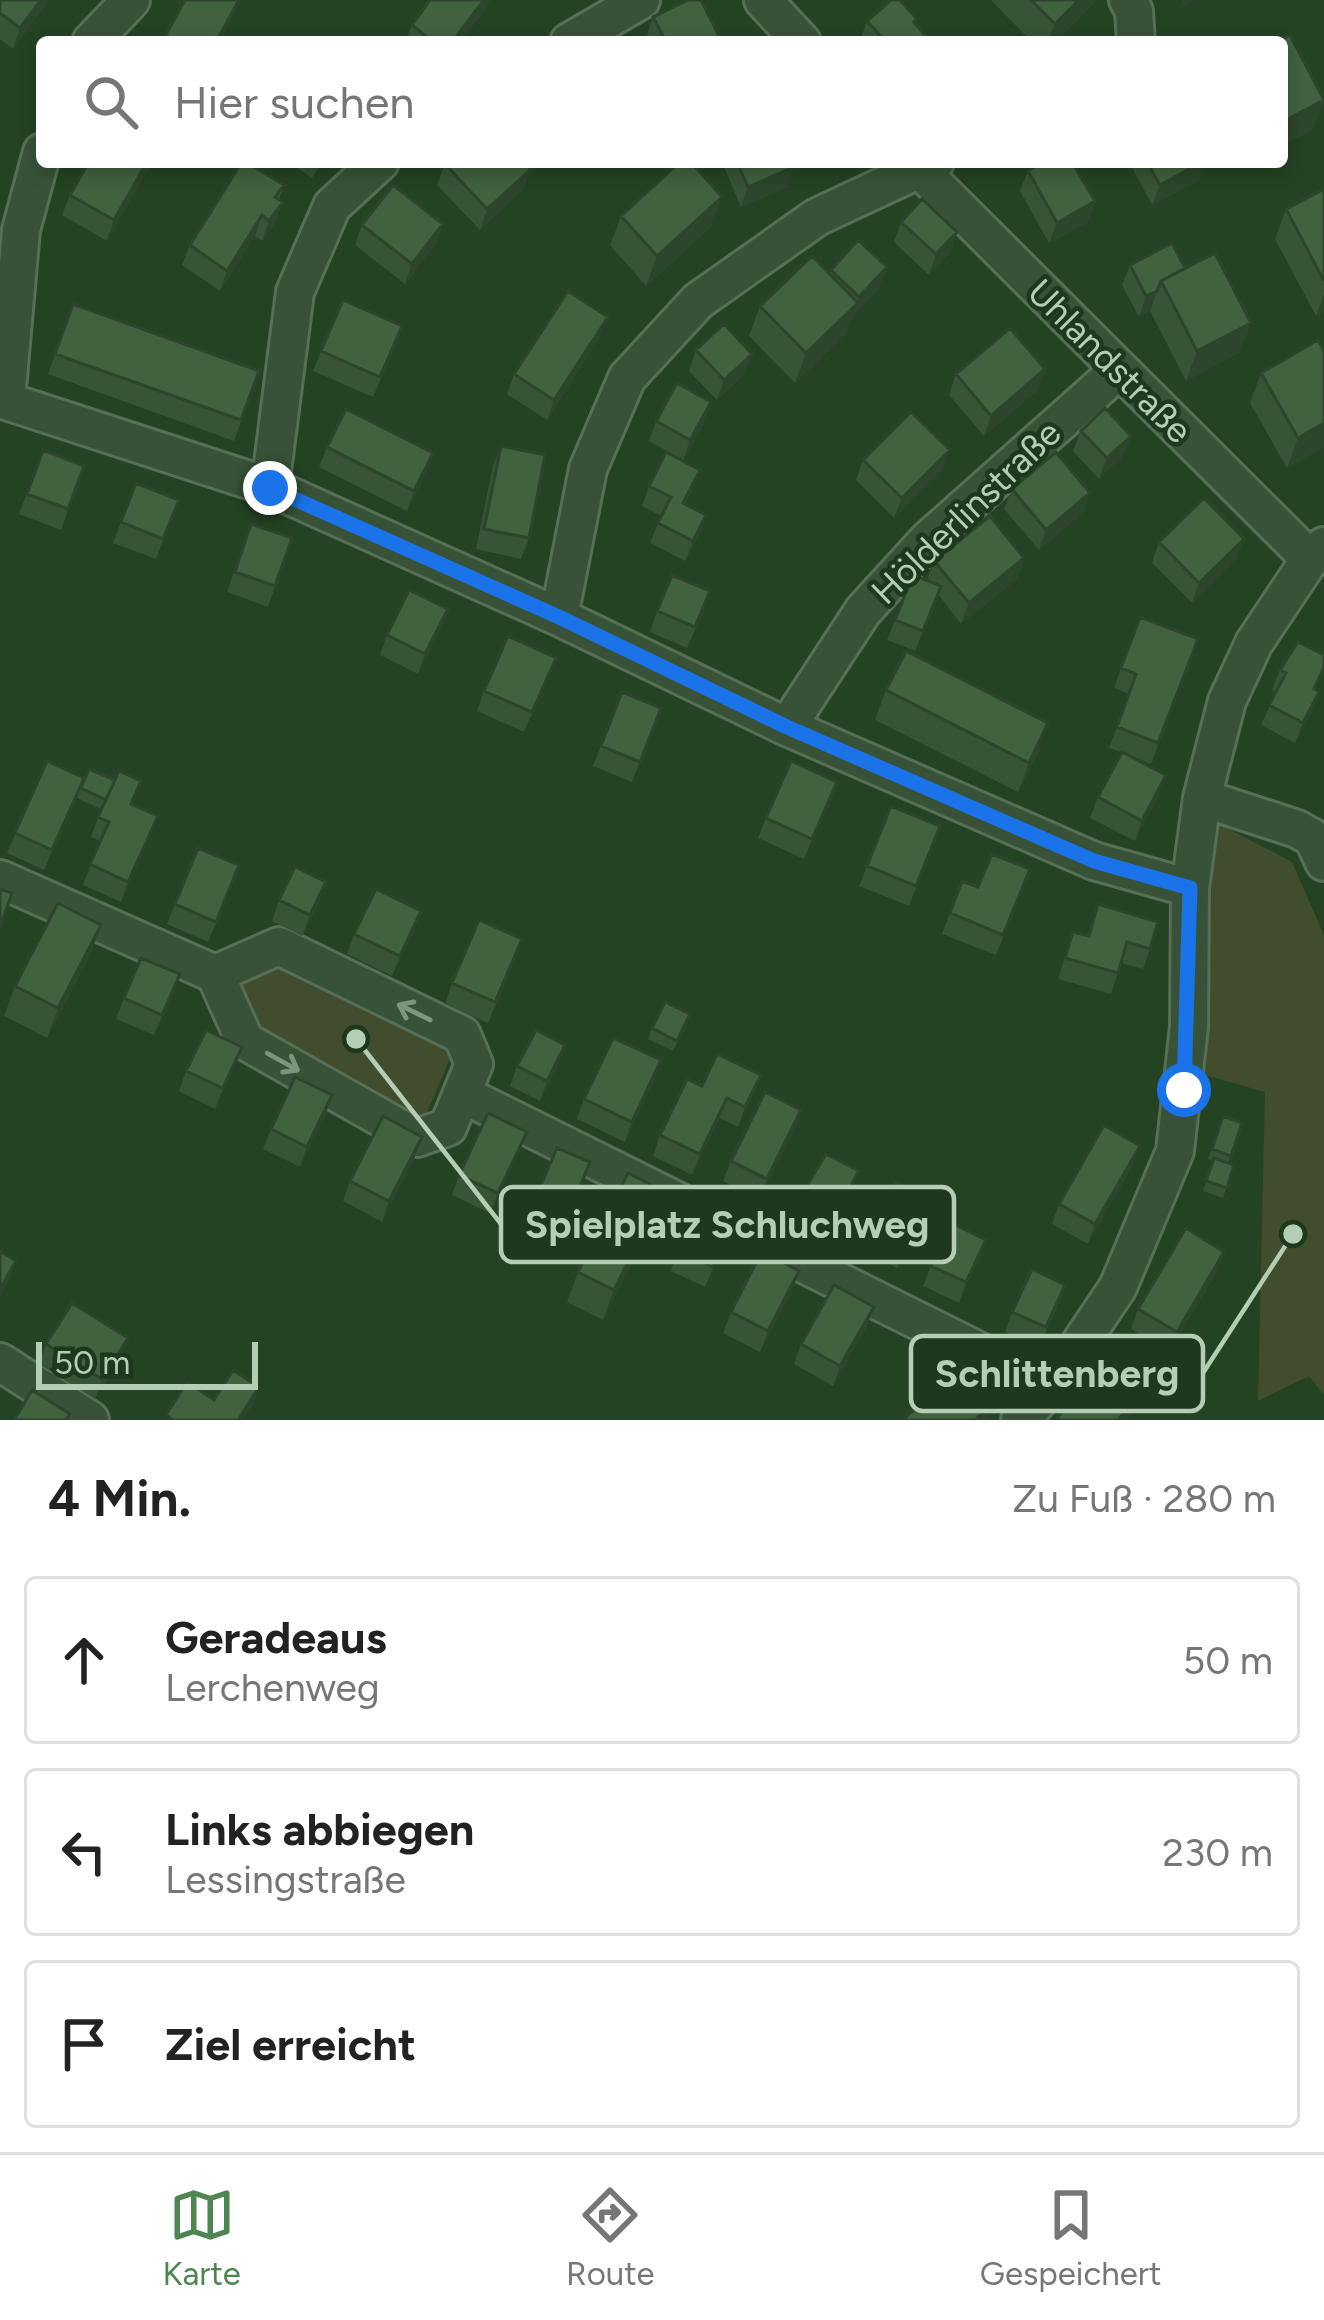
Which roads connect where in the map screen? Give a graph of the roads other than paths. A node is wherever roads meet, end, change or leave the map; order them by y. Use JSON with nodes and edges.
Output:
{"nodes":[{"id":1,"x":131,"y":0,"type":"edge"},
{"id":2,"x":641,"y":0,"type":"edge"},
{"id":3,"x":763,"y":0,"type":"edge"},
{"id":4,"x":1128,"y":0,"type":"edge"},
{"id":5,"x":97,"y":36,"type":"edge"},
{"id":6,"x":579,"y":36,"type":"edge"},
{"id":7,"x":796,"y":36,"type":"edge"},
{"id":8,"x":1136,"y":36,"type":"edge"},
{"id":9,"x":38,"y":168,"type":"edge"},
{"id":10,"x":373,"y":168,"type":"edge"},
{"id":11,"x":913,"y":168,"type":"edge"},
{"id":12,"x":925,"y":168,"type":"edge"},
{"id":13,"x":1119,"y":370,"type":"junction"},
{"id":14,"x":3,"y":399,"type":"edge"},
{"id":15,"x":270,"y":488,"type":"junction"},
{"id":16,"x":1317,"y":552,"type":"edge"},
{"id":17,"x":559,"y":617,"type":"junction"},
{"id":18,"x":787,"y":727,"type":"junction"},
{"id":19,"x":1202,"y":798,"type":"junction"},
{"id":20,"x":1324,"y":862,"type":"edge"},
{"id":21,"x":0,"y":879,"type":"edge"},
{"id":22,"x":1190,"y":888,"type":"junction"},
{"id":23,"x":215,"y":974,"type":"junction"},
{"id":24,"x":462,"y":1094,"type":"junction"},
{"id":25,"x":5,"y":1375,"type":"edge"},
{"id":26,"x":1051,"y":1387,"type":"junction"},
{"id":27,"x":90,"y":1420,"type":"edge"},
{"id":28,"x":1020,"y":1420,"type":"edge"}],
"edges":[{"from":1,"to":5,"type":"street"},
{"from":2,"to":6,"type":"street"},
{"from":3,"to":7,"type":"street"},
{"from":4,"to":8,"type":"street"},
{"from":9,"to":14,"type":"street"},
{"from":10,"to":15,"type":"street"},
{"from":11,"to":17,"type":"street"},
{"from":12,"to":13,"type":"street","name":"Uhlandstraße"},
{"from":13,"to":16,"type":"street","name":"Uhlandstraße"},
{"from":13,"to":18,"type":"street","name":"Hölderlinstraße"},
{"from":14,"to":15,"type":"street"},
{"from":15,"to":17,"type":"street"},
{"from":16,"to":19,"type":"street"},
{"from":17,"to":18,"type":"street"},
{"from":18,"to":22,"type":"street"},
{"from":19,"to":20,"type":"street"},
{"from":19,"to":22,"type":"street"},
{"from":21,"to":23,"type":"street"},
{"from":22,"to":26,"type":"street"},
{"from":24,"to":23,"type":"street","one_way":true},
{"from":23,"to":24,"type":"street","one_way":true},
{"from":24,"to":26,"type":"street"},
{"from":25,"to":27,"type":"street"},
{"from":26,"to":28,"type":"street"}]}
